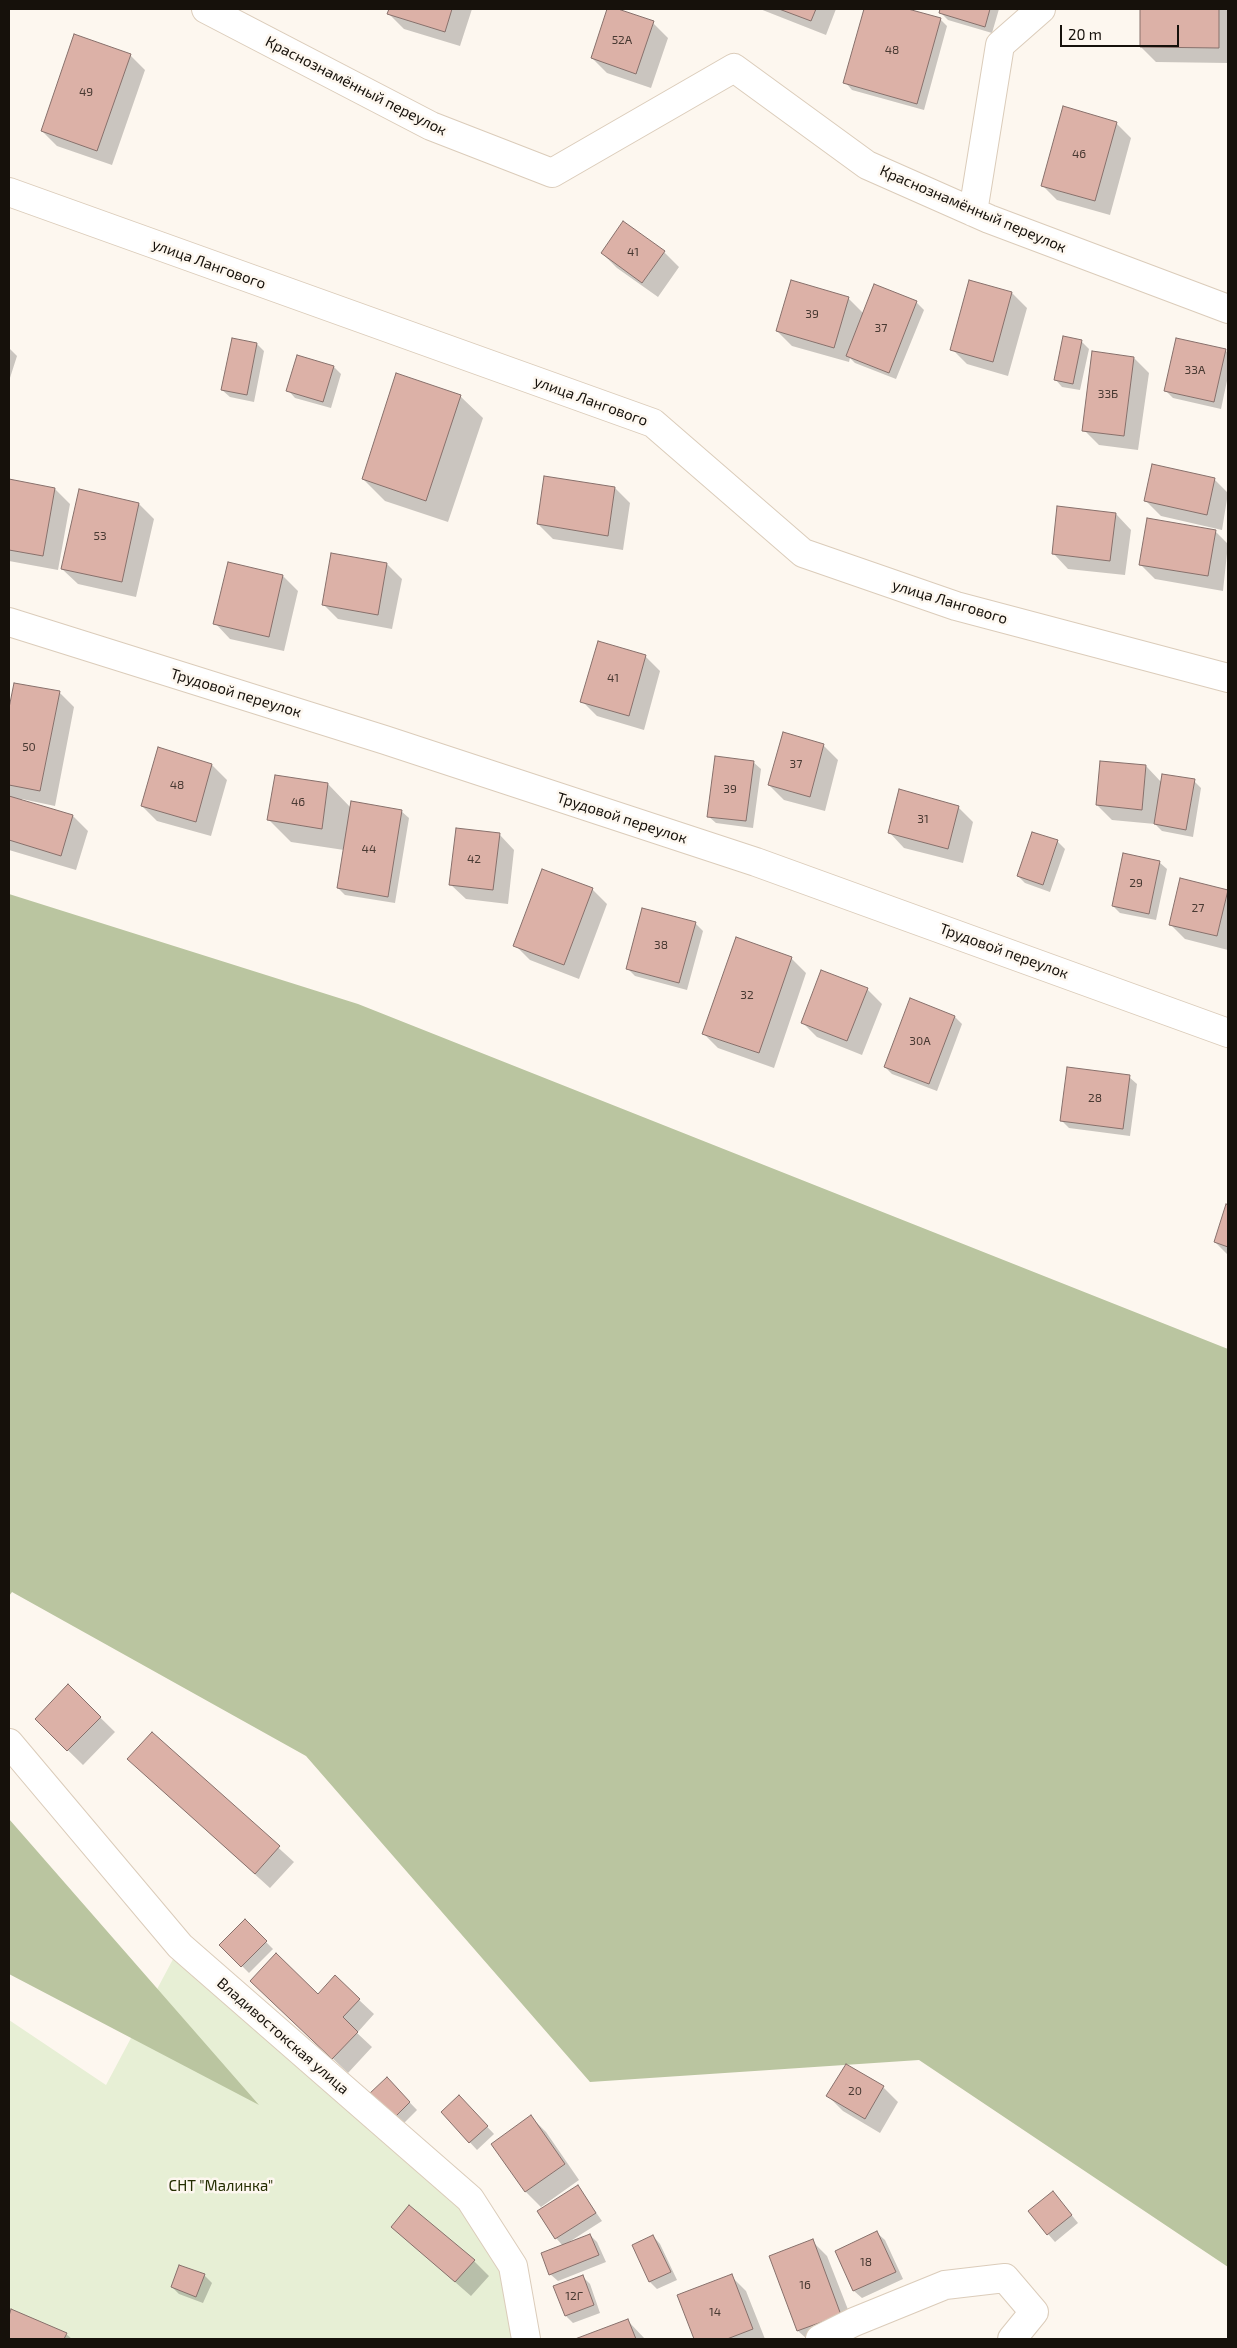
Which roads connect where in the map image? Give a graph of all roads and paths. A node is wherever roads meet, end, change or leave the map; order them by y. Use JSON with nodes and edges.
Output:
{"nodes":[{"id":1,"x":206,"y":9,"type":"edge"},
{"id":2,"x":1041,"y":9,"type":"edge"},
{"id":3,"x":9,"y":192,"type":"edge"},
{"id":4,"x":972,"y":212,"type":"junction"},
{"id":5,"x":1228,"y":308,"type":"edge"},
{"id":6,"x":9,"y":622,"type":"edge"},
{"id":7,"x":1228,"y":678,"type":"edge"},
{"id":8,"x":1228,"y":1033,"type":"edge"},
{"id":9,"x":9,"y":1742,"type":"edge"},
{"id":10,"x":526,"y":2339,"type":"edge"},
{"id":11,"x":820,"y":2339,"type":"edge"},
{"id":12,"x":1012,"y":2339,"type":"edge"}],
"edges":[{"from":1,"to":4,"type":"street","name":"Краснознамённый переулок"},
{"from":2,"to":4,"type":"street"},
{"from":3,"to":7,"type":"street","name":"улица Лангового"},
{"from":4,"to":5,"type":"street","name":"Краснознамённый переулок"},
{"from":6,"to":8,"type":"street","name":"Трудовой переулок"},
{"from":9,"to":10,"type":"street","name":"Владивостокская улица"},
{"from":11,"to":12,"type":"street"}]}
